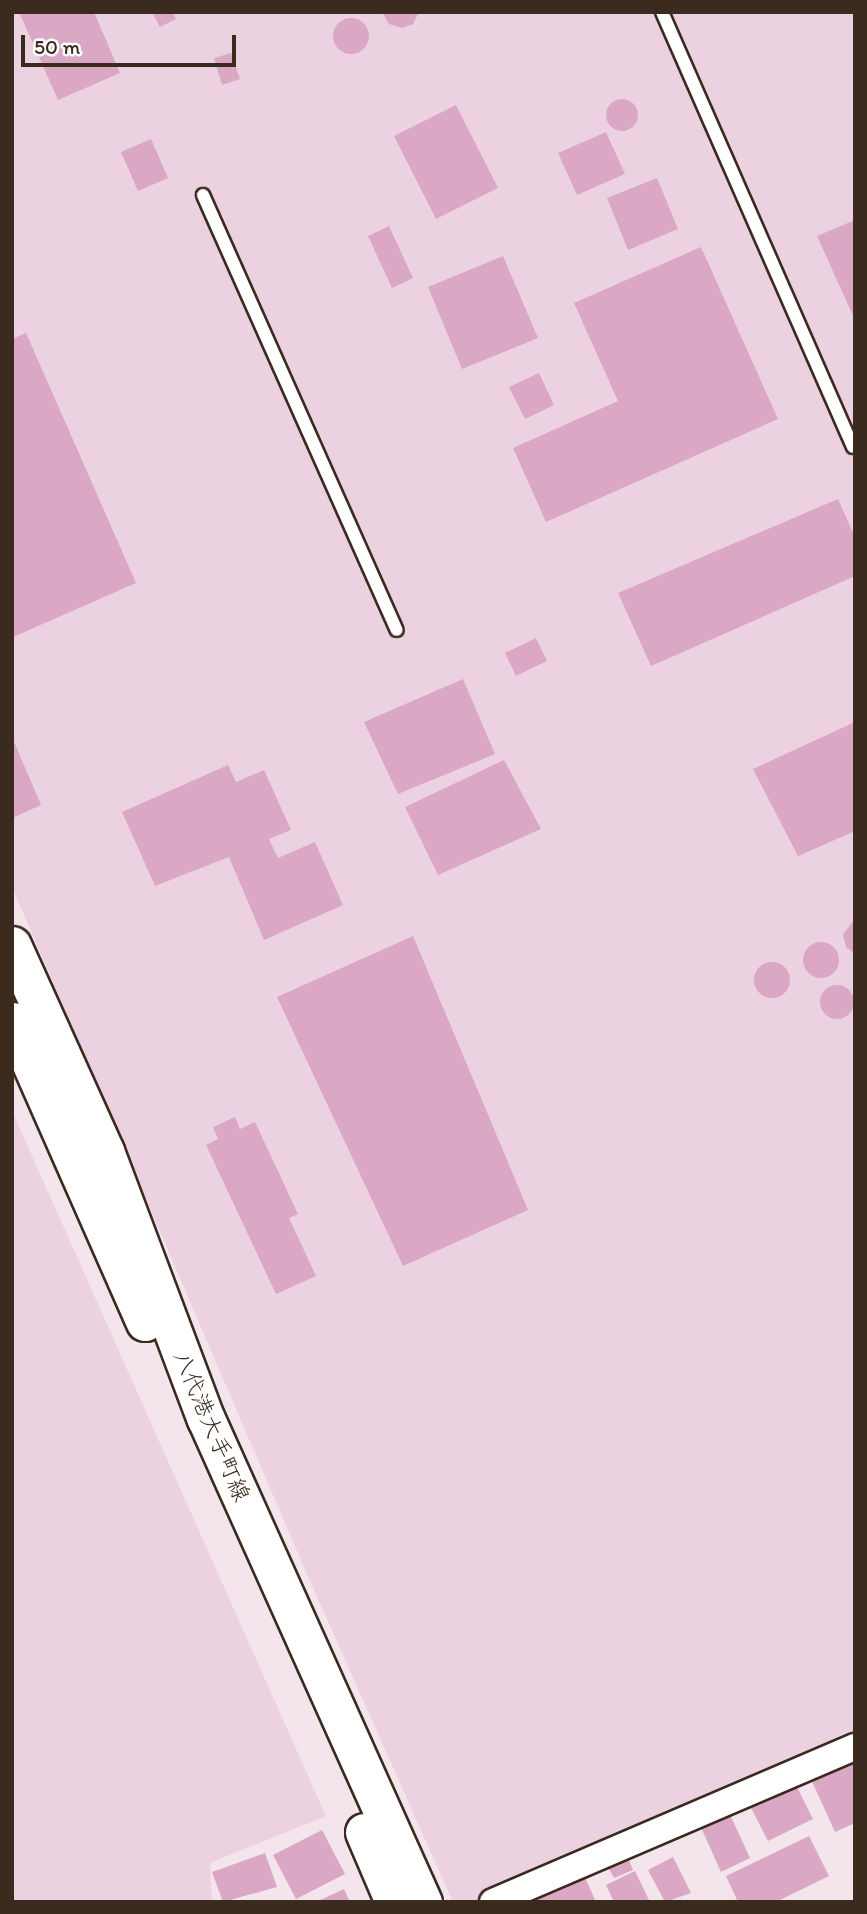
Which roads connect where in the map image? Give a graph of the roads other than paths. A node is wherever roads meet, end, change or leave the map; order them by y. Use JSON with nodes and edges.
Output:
{"nodes":[{"id":1,"x":662,"y":12,"type":"edge"},
{"id":2,"x":203,"y":195,"type":"dead end"},
{"id":3,"x":853,"y":447,"type":"edge"},
{"id":4,"x":397,"y":630,"type":"dead end"},
{"id":5,"x":12,"y":945,"type":"edge"},
{"id":6,"x":12,"y":1021,"type":"edge"},
{"id":7,"x":855,"y":1747,"type":"edge"},
{"id":8,"x":394,"y":1902,"type":"edge"},
{"id":9,"x":423,"y":1902,"type":"edge"},
{"id":10,"x":493,"y":1902,"type":"edge"}],
"edges":[{"from":1,"to":3,"type":"lane"},
{"from":2,"to":4,"type":"lane"},
{"from":5,"to":9,"type":"main road","name":"八代港大手町線"},
{"from":6,"to":8,"type":"main road","name":"八代港大手町線"},
{"from":7,"to":10,"type":"street"}]}
